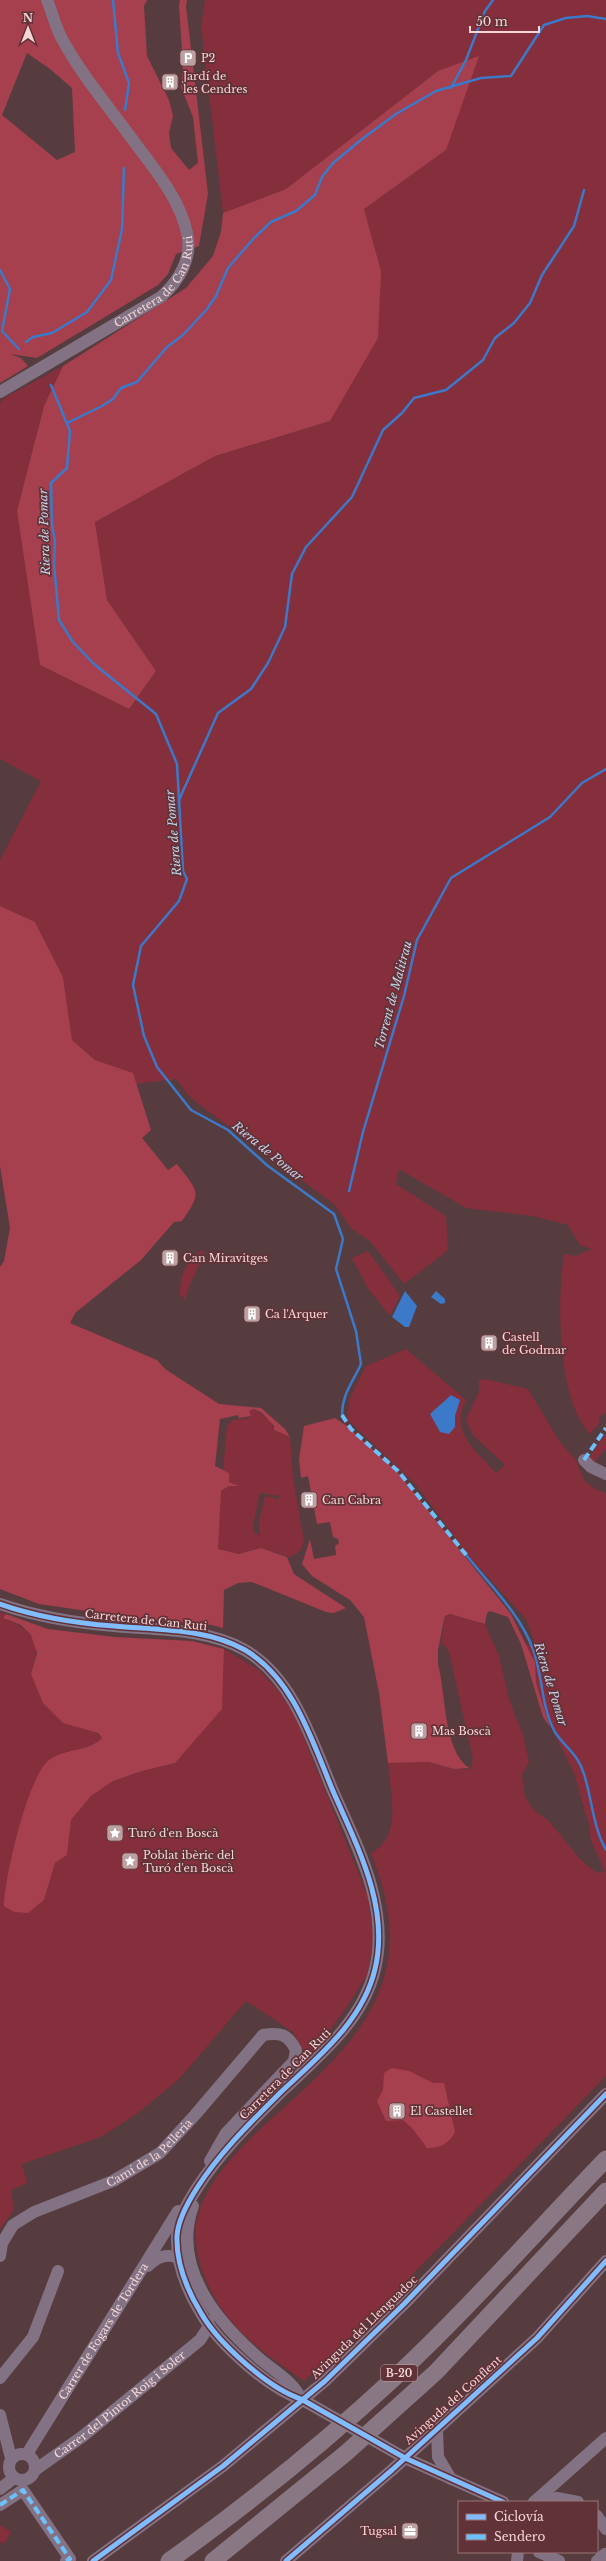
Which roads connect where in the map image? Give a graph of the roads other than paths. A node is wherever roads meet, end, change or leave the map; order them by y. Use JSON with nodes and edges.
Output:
{"nodes":[{"id":1,"x":47,"y":0,"type":"edge"},
{"id":2,"x":0,"y":392,"type":"edge"},
{"id":3,"x":584,"y":1460,"type":"dead end"},
{"id":4,"x":606,"y":1474,"type":"edge"},
{"id":5,"x":0,"y":1604,"type":"edge"},
{"id":6,"x":286,"y":2036,"type":"joint"},
{"id":7,"x":606,"y":2094,"type":"edge"},
{"id":8,"x":606,"y":2159,"type":"edge"},
{"id":9,"x":203,"y":2178,"type":"junction"},
{"id":10,"x":606,"y":2192,"type":"edge"},
{"id":11,"x":180,"y":2208,"type":"joint"},
{"id":12,"x":0,"y":2256,"type":"edge"},
{"id":13,"x":178,"y":2258,"type":"junction"},
{"id":14,"x":606,"y":2261,"type":"edge"},
{"id":15,"x":58,"y":2271,"type":"dead end"},
{"id":16,"x":141,"y":2272,"type":"junction"},
{"id":17,"x":192,"y":2272,"type":"junction"},
{"id":18,"x":204,"y":2297,"type":"junction"},
{"id":19,"x":206,"y":2332,"type":"junction"},
{"id":20,"x":0,"y":2378,"type":"edge"},
{"id":21,"x":301,"y":2399,"type":"junction"},
{"id":22,"x":0,"y":2415,"type":"edge"},
{"id":23,"x":437,"y":2430,"type":"junction"},
{"id":24,"x":606,"y":2438,"type":"edge"},
{"id":25,"x":28,"y":2455,"type":"junction"},
{"id":26,"x":11,"y":2458,"type":"junction"},
{"id":27,"x":405,"y":2458,"type":"junction"},
{"id":28,"x":35,"y":2470,"type":"junction"},
{"id":29,"x":14,"y":2478,"type":"junction"},
{"id":30,"x":451,"y":2479,"type":"junction"},
{"id":31,"x":0,"y":2489,"type":"edge"},
{"id":32,"x":501,"y":2501,"type":"edge"},
{"id":33,"x":535,"y":2501,"type":"edge"},
{"id":34,"x":540,"y":2501,"type":"edge"},
{"id":35,"x":573,"y":2501,"type":"edge"},
{"id":36,"x":0,"y":2505,"type":"edge"},
{"id":37,"x":598,"y":2517,"type":"edge"},
{"id":38,"x":606,"y":2529,"type":"edge"},
{"id":39,"x":541,"y":2553,"type":"edge"},
{"id":40,"x":66,"y":2561,"type":"edge"},
{"id":41,"x":93,"y":2561,"type":"edge"},
{"id":42,"x":169,"y":2561,"type":"edge"},
{"id":43,"x":213,"y":2561,"type":"edge"},
{"id":44,"x":286,"y":2561,"type":"edge"},
{"id":45,"x":559,"y":2561,"type":"edge"}],
"edges":[{"from":1,"to":2,"type":"street","name":"Carretera de Can Ruti"},
{"from":3,"to":4,"type":"street"},
{"from":5,"to":9,"type":"street","name":"Carretera de Can Ruti"},
{"from":6,"to":9,"type":"street","name":"Carretera de Can Ruti"},
{"from":6,"to":12,"type":"street","name":"Camí de la Pelleria"},
{"from":7,"to":21,"type":"street","name":"Avinguda del Llenguadoc"},
{"from":8,"to":42,"type":"highway","number":"B-20"},
{"from":9,"to":11,"type":"street","name":"Carretera de Can Ruti"},
{"from":9,"to":13,"type":"street","name":"Carretera de Can Ruti"},
{"from":9,"to":17,"type":"street","name":"Carretera de Can Ruti"},
{"from":10,"to":43,"type":"highway","number":"B-20"},
{"from":11,"to":16,"type":"street","name":"Carrer de Fogars de Tordera"},
{"from":13,"to":16,"type":"street"},
{"from":13,"to":17,"type":"street","name":"Carretera de Can Ruti"},
{"from":13,"to":19,"type":"street","name":"Carretera de Can Ruti"},
{"from":14,"to":23,"type":"street","name":"Avinguda del Conflent"},
{"from":15,"to":20,"type":"street"},
{"from":16,"to":25,"type":"street","name":"Carrer de Fogars de Tordera"},
{"from":17,"to":18,"type":"street","name":"Carretera de Can Ruti"},
{"from":18,"to":19,"type":"street","name":"Carretera de Can Ruti"},
{"from":18,"to":21,"type":"street","name":"Carretera de Can Ruti"},
{"from":19,"to":21,"type":"street","name":"Carretera de Can Ruti"},
{"from":19,"to":28,"type":"street","name":"Carrer del Pintor Roig i Soler"},
{"from":21,"to":27,"type":"street","name":"Carretera de Can Ruti"},
{"from":21,"to":41,"type":"street","name":"Avinguda del Llenguadoc"},
{"from":22,"to":26,"type":"street"},
{"from":23,"to":27,"type":"street","name":"Avinguda del Conflent"},
{"from":23,"to":30,"type":"street"},
{"from":24,"to":33,"type":"street"},
{"from":25,"to":26,"type":"street"},
{"from":25,"to":28,"type":"street"},
{"from":26,"to":29,"type":"street"},
{"from":27,"to":30,"type":"street","name":"Carretera de Can Ruti"},
{"from":27,"to":44,"type":"street","name":"Avinguda del Conflent"},
{"from":28,"to":29,"type":"street"},
{"from":29,"to":31,"type":"street"},
{"from":30,"to":32,"type":"street","name":"Carretera de Can Ruti"},
{"from":34,"to":35,"type":"street"},
{"from":36,"to":40,"type":"street"},
{"from":37,"to":38,"type":"street"},
{"from":39,"to":45,"type":"street"}]}
